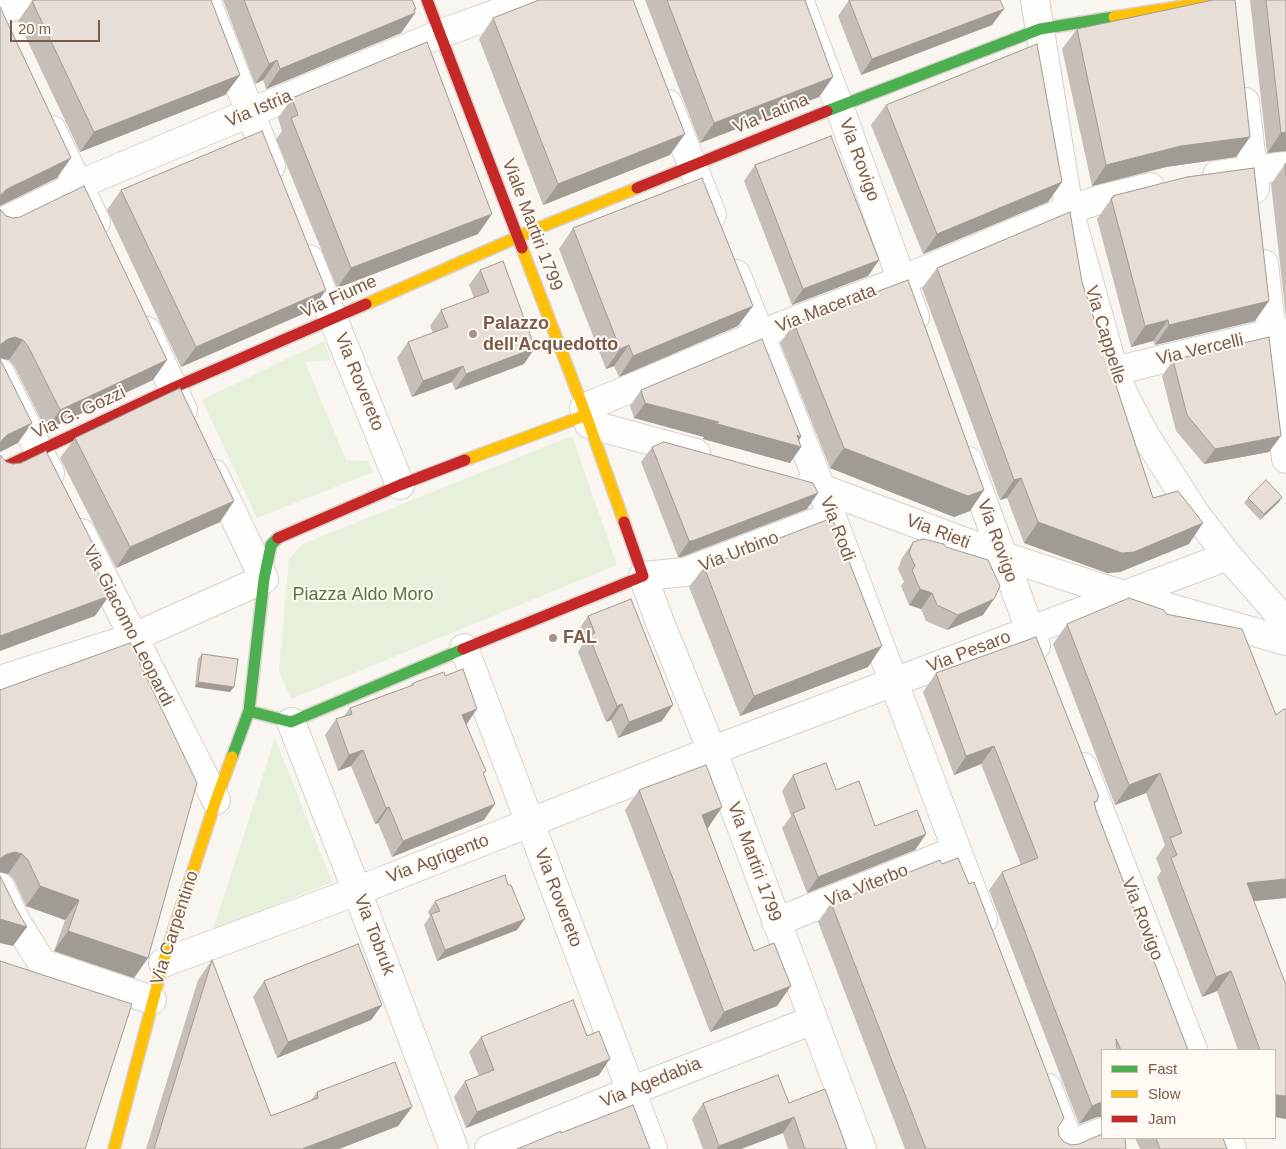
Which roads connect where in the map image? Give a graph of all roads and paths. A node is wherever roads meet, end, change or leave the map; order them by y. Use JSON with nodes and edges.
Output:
{"nodes":[{"id":1,"x":32,"y":0,"type":"edge"},
{"id":2,"x":206,"y":0,"type":"edge"},
{"id":3,"x":427,"y":0,"type":"edge"},
{"id":4,"x":533,"y":0,"type":"edge"},
{"id":5,"x":799,"y":0,"type":"edge"},
{"id":6,"x":1035,"y":0,"type":"edge"},
{"id":7,"x":1231,"y":6,"type":"edge"},
{"id":8,"x":0,"y":11,"type":"edge"},
{"id":9,"x":1040,"y":29,"type":"junction"},
{"id":10,"x":440,"y":34,"type":"junction"},
{"id":11,"x":1242,"y":76,"type":"edge"},
{"id":12,"x":659,"y":82,"type":"edge"},
{"id":13,"x":839,"y":106,"type":"junction"},
{"id":14,"x":41,"y":107,"type":"edge"},
{"id":15,"x":249,"y":113,"type":"junction"},
{"id":16,"x":691,"y":165,"type":"junction"},
{"id":17,"x":1286,"y":166,"type":"edge"},
{"id":18,"x":1253,"y":170,"type":"junction"},
{"id":19,"x":78,"y":185,"type":"junction"},
{"id":20,"x":282,"y":193,"type":"edge"},
{"id":21,"x":1257,"y":209,"type":"edge"},
{"id":22,"x":1069,"y":210,"type":"junction"},
{"id":23,"x":0,"y":223,"type":"edge"},
{"id":24,"x":518,"y":237,"type":"junction"},
{"id":25,"x":1260,"y":237,"type":"edge"},
{"id":26,"x":300,"y":238,"type":"edge"},
{"id":27,"x":107,"y":247,"type":"edge"},
{"id":28,"x":902,"y":280,"type":"junction"},
{"id":29,"x":136,"y":309,"type":"edge"},
{"id":30,"x":333,"y":318,"type":"junction"},
{"id":31,"x":1279,"y":332,"type":"edge"},
{"id":32,"x":760,"y":334,"type":"junction"},
{"id":33,"x":925,"y":344,"type":"edge"},
{"id":34,"x":1114,"y":371,"type":"junction"},
{"id":35,"x":0,"y":373,"type":"edge"},
{"id":36,"x":173,"y":388,"type":"junction"},
{"id":37,"x":586,"y":416,"type":"junction"},
{"id":38,"x":959,"y":436,"type":"edge"},
{"id":39,"x":39,"y":451,"type":"junction"},
{"id":40,"x":720,"y":459,"type":"edge"},
{"id":41,"x":1286,"y":459,"type":"edge"},
{"id":42,"x":0,"y":469,"type":"edge"},
{"id":43,"x":784,"y":477,"type":"edge"},
{"id":44,"x":400,"y":485,"type":"junction"},
{"id":45,"x":821,"y":488,"type":"junction"},
{"id":46,"x":832,"y":516,"type":"junction"},
{"id":47,"x":1003,"y":556,"type":"junction"},
{"id":48,"x":1228,"y":556,"type":"junction"},
{"id":49,"x":643,"y":576,"type":"junction"},
{"id":50,"x":264,"y":579,"type":"junction"},
{"id":51,"x":1124,"y":595,"type":"junction"},
{"id":52,"x":1286,"y":622,"type":"edge"},
{"id":53,"x":1030,"y":629,"type":"junction"},
{"id":54,"x":134,"y":637,"type":"junction"},
{"id":55,"x":1286,"y":641,"type":"edge"},
{"id":56,"x":464,"y":648,"type":"junction"},
{"id":57,"x":1044,"y":666,"type":"edge"},
{"id":58,"x":0,"y":680,"type":"edge"},
{"id":59,"x":894,"y":681,"type":"junction"},
{"id":60,"x":249,"y":710,"type":"junction"},
{"id":61,"x":291,"y":722,"type":"junction"},
{"id":62,"x":1076,"y":748,"type":"edge"},
{"id":63,"x":712,"y":751,"type":"junction"},
{"id":64,"x":216,"y":800,"type":"junction"},
{"id":65,"x":530,"y":823,"type":"junction"},
{"id":66,"x":957,"y":850,"type":"junction"},
{"id":67,"x":0,"y":887,"type":"edge"},
{"id":68,"x":357,"y":891,"type":"junction"},
{"id":69,"x":776,"y":922,"type":"junction"},
{"id":70,"x":9,"y":926,"type":"edge"},
{"id":71,"x":992,"y":942,"type":"edge"},
{"id":72,"x":163,"y":963,"type":"junction"},
{"id":73,"x":152,"y":1000,"type":"junction"},
{"id":74,"x":813,"y":1020,"type":"junction"},
{"id":75,"x":1193,"y":1049,"type":"edge"},
{"id":76,"x":1038,"y":1062,"type":"edge"},
{"id":77,"x":631,"y":1090,"type":"junction"},
{"id":78,"x":1101,"y":1132,"type":"edge"},
{"id":79,"x":1065,"y":1147,"type":"edge"},
{"id":80,"x":114,"y":1149,"type":"edge"},
{"id":81,"x":454,"y":1149,"type":"edge"},
{"id":82,"x":489,"y":1149,"type":"edge"},
{"id":83,"x":653,"y":1149,"type":"edge"},
{"id":84,"x":862,"y":1149,"type":"edge"}],
"edges":[{"from":1,"to":8,"type":"street"},
{"from":2,"to":15,"type":"street"},
{"from":3,"to":10,"type":"street","name":"Viale Martiri 1799"},
{"from":4,"to":10,"type":"street","name":"Via Istria"},
{"from":5,"to":13,"type":"street","name":"Via Rovigo"},
{"from":6,"to":9,"type":"street","name":"Via Cappelle"},
{"from":7,"to":9,"type":"street","name":"Via Latina"},
{"from":9,"to":13,"type":"street","name":"Via Latina"},
{"from":9,"to":22,"type":"street","name":"Via Cappelle"},
{"from":10,"to":15,"type":"street","name":"Via Istria"},
{"from":10,"to":24,"type":"street","name":"Viale Martiri 1799"},
{"from":11,"to":18,"type":"street"},
{"from":12,"to":16,"type":"street","name":"Via Rodi"},
{"from":13,"to":16,"type":"street","name":"Via Latina"},
{"from":13,"to":28,"type":"street","name":"Via Rovigo"},
{"from":14,"to":19,"type":"street"},
{"from":15,"to":19,"type":"street","name":"Via Istria"},
{"from":15,"to":20,"type":"street"},
{"from":16,"to":24,"type":"street","name":"Via Latina"},
{"from":16,"to":32,"type":"street","name":"Via Rodi"},
{"from":17,"to":18,"type":"street","name":"Via Macerata"},
{"from":18,"to":21,"type":"street"},
{"from":18,"to":22,"type":"street","name":"Via Macerata"},
{"from":19,"to":23,"type":"street","name":"Via Istria"},
{"from":19,"to":27,"type":"street"},
{"from":22,"to":28,"type":"street","name":"Via Macerata"},
{"from":22,"to":34,"type":"street","name":"Via Cappelle"},
{"from":24,"to":30,"type":"street","name":"Via Fiume"},
{"from":24,"to":37,"type":"street","name":"Viale Martiri 1799"},
{"from":25,"to":31,"type":"street"},
{"from":26,"to":30,"type":"street","name":"Via Rovereto"},
{"from":28,"to":32,"type":"street","name":"Via Macerata"},
{"from":28,"to":33,"type":"street","name":"Via Rovigo"},
{"from":29,"to":36,"type":"street"},
{"from":30,"to":36,"type":"street","name":"Via Fiume"},
{"from":30,"to":44,"type":"street","name":"Via Rovereto"},
{"from":31,"to":34,"type":"street","name":"Via Vercelli"},
{"from":31,"to":41,"type":"street"},
{"from":32,"to":37,"type":"street","name":"Via Macerata"},
{"from":32,"to":45,"type":"street","name":"Via Rodi"},
{"from":34,"to":48,"type":"street","name":"Via Cappelle"},
{"from":35,"to":39,"type":"street","name":"Via Giacomo Leopardi"},
{"from":36,"to":39,"type":"street","name":"Via G. Gozzi"},
{"from":36,"to":50,"type":"street"},
{"from":37,"to":40,"type":"street"},
{"from":37,"to":44,"type":"street"},
{"from":37,"to":49,"type":"street","name":"Viale Martiri 1799"},
{"from":38,"to":47,"type":"street","name":"Via Rovigo"},
{"from":39,"to":42,"type":"street","name":"Via G. Gozzi"},
{"from":39,"to":54,"type":"street","name":"Via Giacomo Leopardi"},
{"from":43,"to":45,"type":"street","name":"Via Rieti"},
{"from":44,"to":50,"type":"street"},
{"from":45,"to":46,"type":"street","name":"Via Rodi"},
{"from":45,"to":47,"type":"street","name":"Via Rieti"},
{"from":46,"to":49,"type":"street","name":"Via Urbino"},
{"from":46,"to":59,"type":"street","name":"Via Rodi"},
{"from":47,"to":51,"type":"street","name":"Via Rieti"},
{"from":47,"to":53,"type":"street","name":"Via Rovigo"},
{"from":48,"to":51,"type":"street","name":"Via Pesaro"},
{"from":48,"to":52,"type":"street","name":"Via Cappelle"},
{"from":49,"to":56,"type":"street"},
{"from":49,"to":63,"type":"street","name":"Via Martiri 1799"},
{"from":50,"to":54,"type":"street"},
{"from":50,"to":60,"type":"street"},
{"from":51,"to":53,"type":"street","name":"Via Pesaro"},
{"from":51,"to":55,"type":"street","name":"Via Rieti"},
{"from":53,"to":57,"type":"street","name":"Via Rovigo"},
{"from":53,"to":59,"type":"street","name":"Via Pesaro"},
{"from":54,"to":58,"type":"street"},
{"from":54,"to":64,"type":"street","name":"Via Giacomo Leopardi"},
{"from":56,"to":61,"type":"street"},
{"from":56,"to":65,"type":"street","name":"Via Rovereto"},
{"from":59,"to":63,"type":"street","name":"Via Pesaro"},
{"from":59,"to":66,"type":"street","name":"Via Rodi"},
{"from":60,"to":61,"type":"street"},
{"from":60,"to":64,"type":"street","name":"Via Carpentino"},
{"from":61,"to":68,"type":"street","name":"Via Tobruk"},
{"from":62,"to":75,"type":"street","name":"Via Rovigo"},
{"from":63,"to":65,"type":"street","name":"Via Agrigento"},
{"from":63,"to":69,"type":"street","name":"Via Martiri 1799"},
{"from":64,"to":72,"type":"street","name":"Via Carpentino"},
{"from":65,"to":68,"type":"street","name":"Via Agrigento"},
{"from":65,"to":77,"type":"street","name":"Via Rovereto"},
{"from":66,"to":69,"type":"street","name":"Via Viterbo"},
{"from":66,"to":71,"type":"street","name":"Via Rodi"},
{"from":67,"to":70,"type":"street"},
{"from":68,"to":72,"type":"street","name":"Via Agrigento"},
{"from":68,"to":81,"type":"street","name":"Via Tobruk"},
{"from":69,"to":74,"type":"street","name":"Via Martiri 1799"},
{"from":70,"to":73,"type":"street"},
{"from":72,"to":73,"type":"street","name":"Via Carpentino"},
{"from":73,"to":80,"type":"street","name":"Via Carpentino"},
{"from":74,"to":77,"type":"street","name":"Via Agedabia"},
{"from":74,"to":84,"type":"street","name":"Via Martiri 1799"},
{"from":76,"to":79,"type":"street"},
{"from":77,"to":82,"type":"street","name":"Via Agedabia"},
{"from":77,"to":83,"type":"street","name":"Via Rovereto"},
{"from":78,"to":79,"type":"street"}]}
